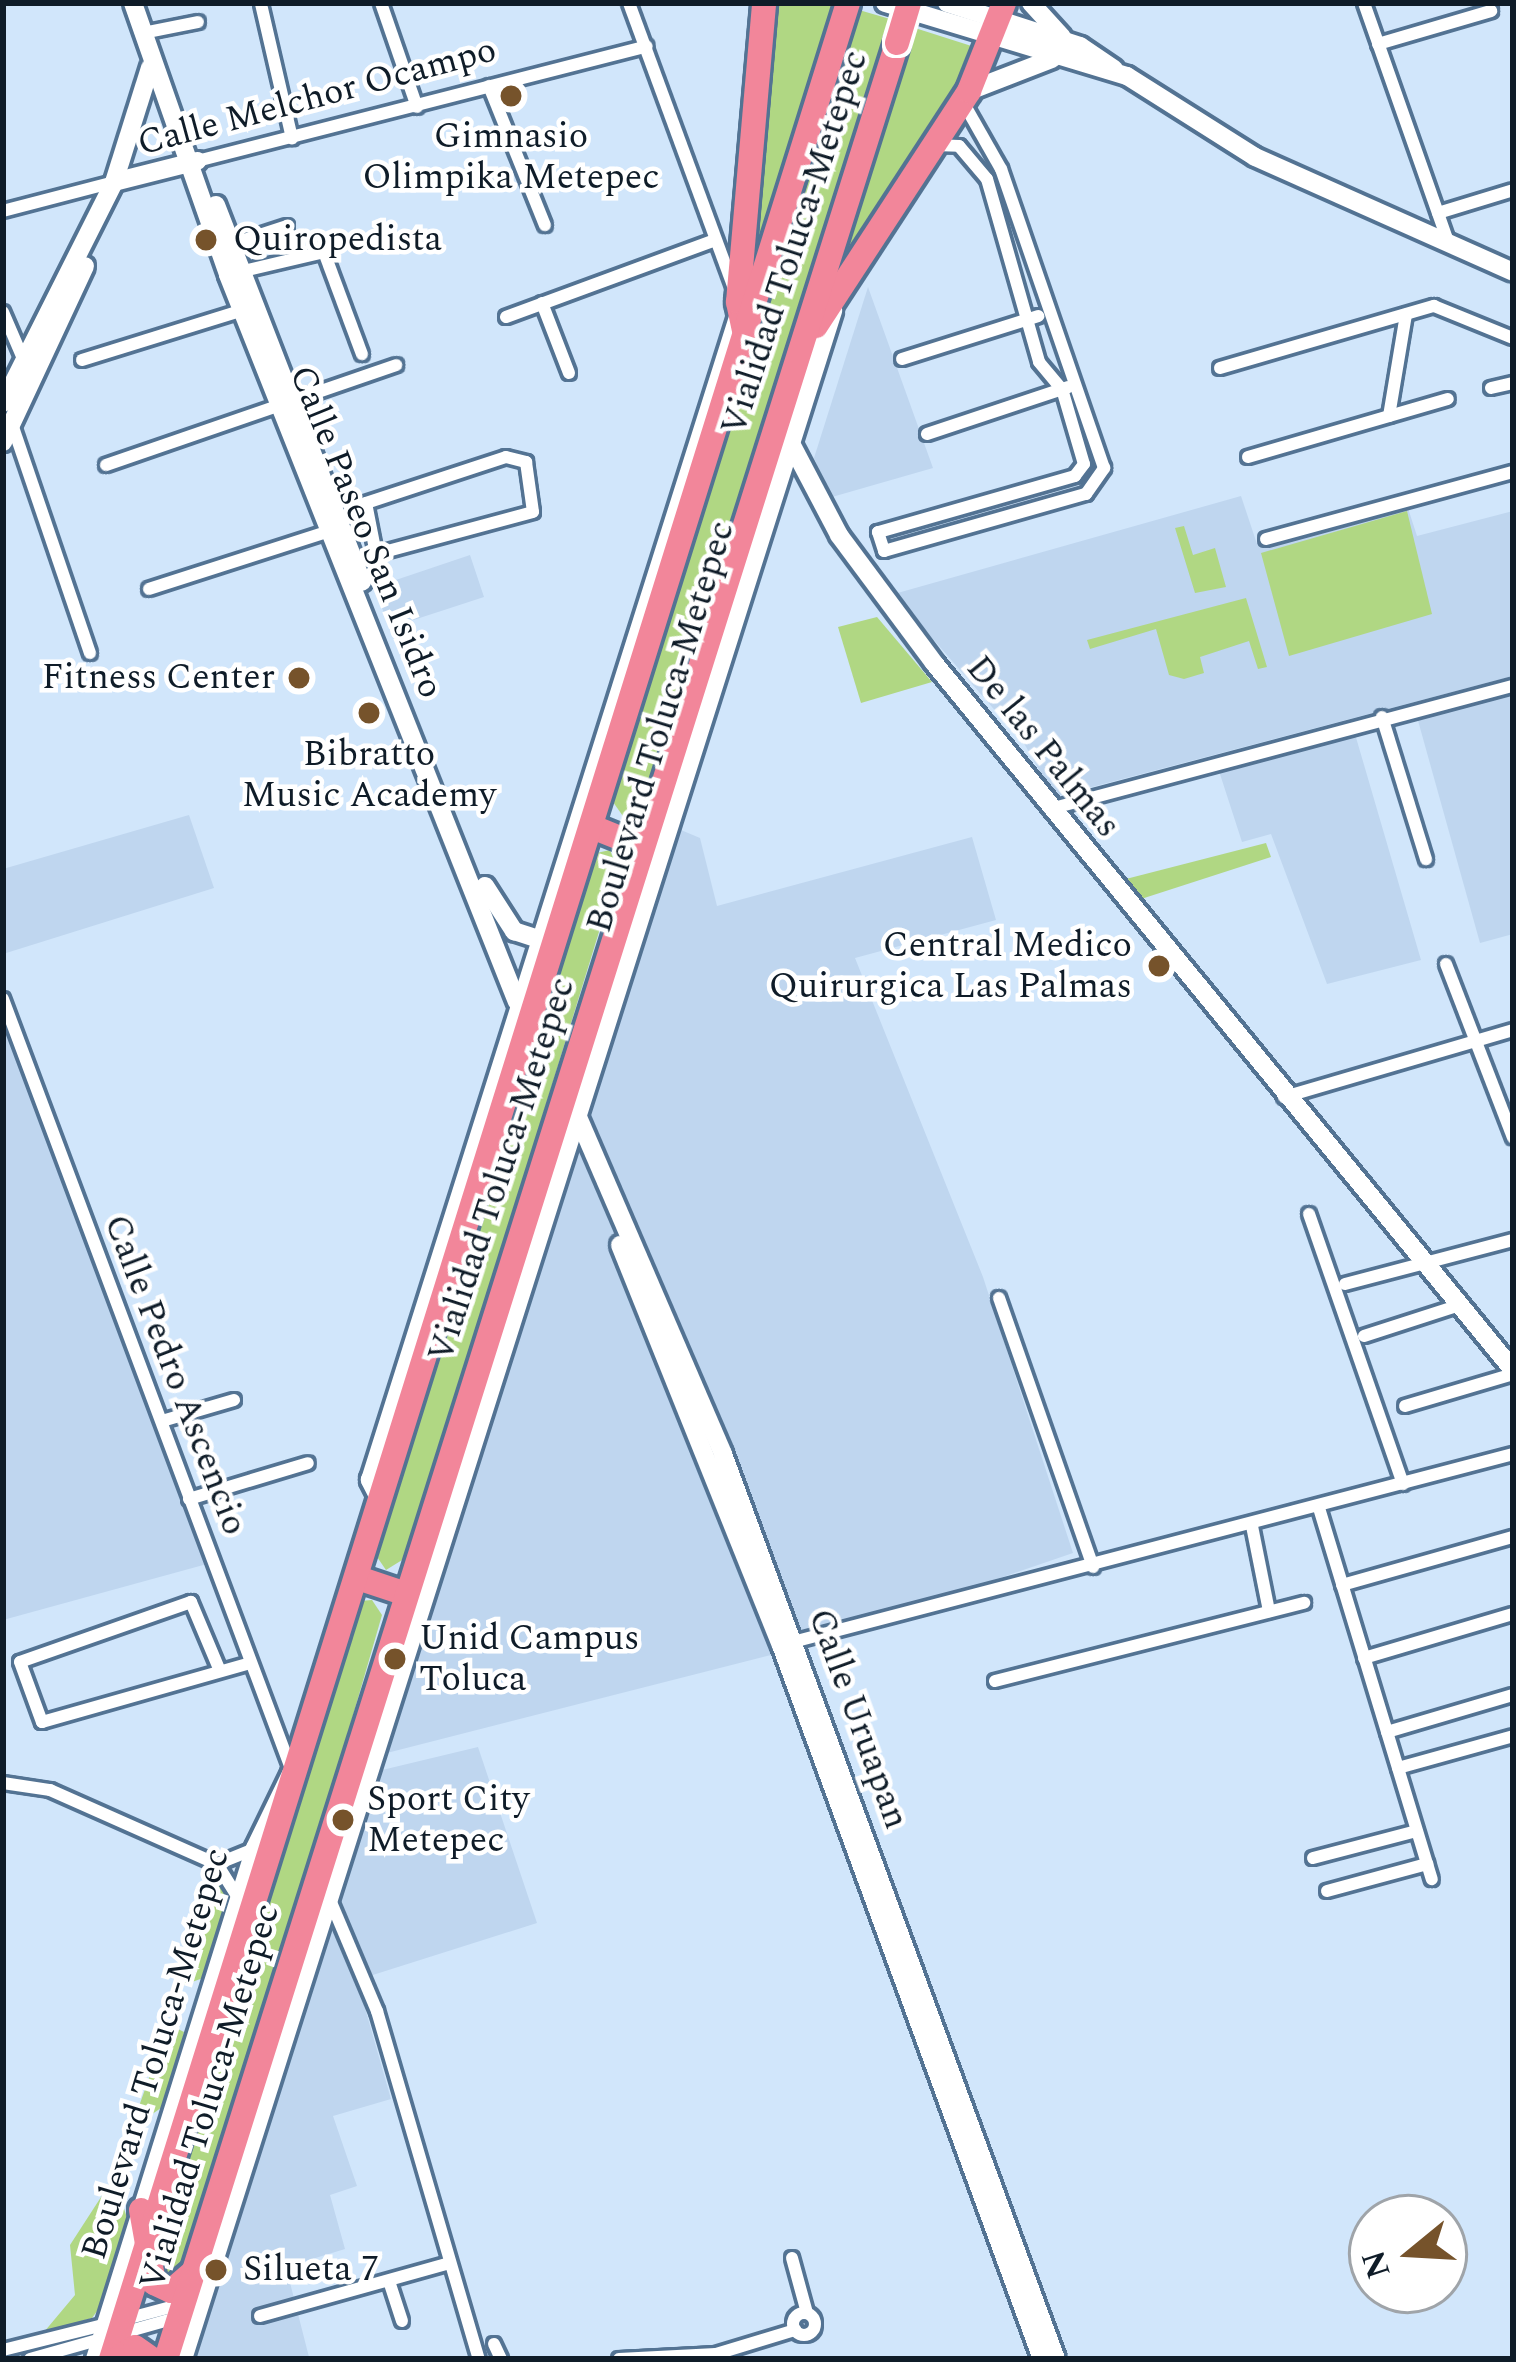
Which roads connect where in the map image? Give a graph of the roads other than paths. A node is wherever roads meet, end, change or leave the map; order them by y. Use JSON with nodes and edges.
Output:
{"nodes":[{"id":1,"x":133,"y":3,"type":"edge"},
{"id":2,"x":381,"y":3,"type":"edge"},
{"id":3,"x":629,"y":3,"type":"edge"},
{"id":4,"x":749,"y":3,"type":"edge"},
{"id":5,"x":764,"y":3,"type":"edge"},
{"id":6,"x":848,"y":3,"type":"edge"},
{"id":7,"x":885,"y":3,"type":"edge"},
{"id":8,"x":909,"y":3,"type":"edge"},
{"id":9,"x":947,"y":3,"type":"edge"},
{"id":10,"x":1031,"y":3,"type":"edge"},
{"id":11,"x":1364,"y":3,"type":"edge"},
{"id":12,"x":261,"y":4,"type":"edge"},
{"id":13,"x":1491,"y":11,"type":"dead end"},
{"id":14,"x":1000,"y":20,"type":"edge"},
{"id":15,"x":198,"y":22,"type":"dead end"},
{"id":16,"x":143,"y":34,"type":"junction"},
{"id":17,"x":761,"y":38,"type":"junction"},
{"id":18,"x":1378,"y":44,"type":"junction"},
{"id":19,"x":647,"y":46,"type":"junction"},
{"id":20,"x":1065,"y":49,"type":"junction"},
{"id":21,"x":490,"y":86,"type":"junction"},
{"id":22,"x":152,"y":90,"type":"junction"},
{"id":23,"x":966,"y":96,"type":"junction"},
{"id":24,"x":417,"y":106,"type":"junction"},
{"id":25,"x":971,"y":130,"type":"junction"},
{"id":26,"x":292,"y":138,"type":"junction"},
{"id":27,"x":946,"y":145,"type":"junction"},
{"id":28,"x":990,"y":150,"type":"junction"},
{"id":29,"x":193,"y":162,"type":"junction"},
{"id":30,"x":979,"y":165,"type":"junction"},
{"id":31,"x":119,"y":182,"type":"junction"},
{"id":32,"x":1513,"y":190,"type":"edge"},
{"id":33,"x":3,"y":211,"type":"edge"},
{"id":34,"x":1438,"y":213,"type":"junction"},
{"id":35,"x":545,"y":225,"type":"dead end"},
{"id":36,"x":287,"y":226,"type":"dead end"},
{"id":37,"x":715,"y":240,"type":"junction"},
{"id":38,"x":232,"y":244,"type":"junction"},
{"id":39,"x":1449,"y":245,"type":"junction"},
{"id":40,"x":1513,"y":272,"type":"edge"},
{"id":41,"x":235,"y":273,"type":"junction"},
{"id":42,"x":842,"y":285,"type":"junction"},
{"id":43,"x":542,"y":304,"type":"junction"},
{"id":44,"x":249,"y":309,"type":"junction"},
{"id":45,"x":738,"y":310,"type":"junction"},
{"id":46,"x":1052,"y":311,"type":"junction"},
{"id":47,"x":3,"y":313,"type":"edge"},
{"id":48,"x":1406,"y":314,"type":"junction"},
{"id":49,"x":506,"y":317,"type":"dead end"},
{"id":50,"x":1034,"y":318,"type":"junction"},
{"id":51,"x":1513,"y":338,"type":"edge"},
{"id":52,"x":746,"y":343,"type":"junction"},
{"id":53,"x":798,"y":353,"type":"junction"},
{"id":54,"x":362,"y":354,"type":"dead end"},
{"id":55,"x":902,"y":358,"type":"dead end"},
{"id":56,"x":82,"y":360,"type":"dead end"},
{"id":57,"x":396,"y":365,"type":"dead end"},
{"id":58,"x":28,"y":368,"type":"junction"},
{"id":59,"x":1220,"y":368,"type":"dead end"},
{"id":60,"x":569,"y":374,"type":"dead end"},
{"id":61,"x":725,"y":376,"type":"junction"},
{"id":62,"x":1513,"y":383,"type":"edge"},
{"id":63,"x":1069,"y":386,"type":"junction"},
{"id":64,"x":1492,"y":388,"type":"dead end"},
{"id":65,"x":1448,"y":399,"type":"dead end"},
{"id":66,"x":3,"y":403,"type":"edge"},
{"id":67,"x":287,"y":404,"type":"junction"},
{"id":68,"x":1389,"y":416,"type":"junction"},
{"id":69,"x":12,"y":424,"type":"junction"},
{"id":70,"x":927,"y":434,"type":"dead end"},
{"id":71,"x":3,"y":442,"type":"edge"},
{"id":72,"x":778,"y":444,"type":"junction"},
{"id":73,"x":1248,"y":458,"type":"dead end"},
{"id":74,"x":106,"y":466,"type":"dead end"},
{"id":75,"x":1513,"y":472,"type":"edge"},
{"id":76,"x":1012,"y":495,"type":"junction"},
{"id":77,"x":969,"y":507,"type":"junction"},
{"id":78,"x":1018,"y":514,"type":"junction"},
{"id":79,"x":974,"y":525,"type":"junction"},
{"id":80,"x":366,"y":529,"type":"junction"},
{"id":81,"x":337,"y":535,"type":"junction"},
{"id":82,"x":1266,"y":539,"type":"dead end"},
{"id":83,"x":746,"y":565,"type":"junction"},
{"id":84,"x":726,"y":584,"type":"junction"},
{"id":85,"x":149,"y":589,"type":"dead end"},
{"id":86,"x":90,"y":652,"type":"dead end"},
{"id":87,"x":1513,"y":686,"type":"edge"},
{"id":88,"x":1382,"y":717,"type":"junction"},
{"id":89,"x":1050,"y":809,"type":"junction"},
{"id":90,"x":595,"y":828,"type":"junction"},
{"id":91,"x":654,"y":829,"type":"junction"},
{"id":92,"x":1426,"y":860,"type":"dead end"},
{"id":93,"x":543,"y":954,"type":"junction"},
{"id":94,"x":1446,"y":964,"type":"dead end"},
{"id":95,"x":3,"y":999,"type":"edge"},
{"id":96,"x":519,"y":1025,"type":"junction"},
{"id":97,"x":1513,"y":1030,"type":"edge"},
{"id":98,"x":1477,"y":1042,"type":"junction"},
{"id":99,"x":1284,"y":1097,"type":"junction"},
{"id":100,"x":575,"y":1110,"type":"junction"},
{"id":101,"x":1513,"y":1138,"type":"edge"},
{"id":102,"x":565,"y":1142,"type":"junction"},
{"id":103,"x":542,"y":1190,"type":"junction"},
{"id":104,"x":1309,"y":1214,"type":"dead end"},
{"id":105,"x":1513,"y":1240,"type":"edge"},
{"id":106,"x":1422,"y":1264,"type":"junction"},
{"id":107,"x":1345,"y":1284,"type":"dead end"},
{"id":108,"x":999,"y":1298,"type":"dead end"},
{"id":109,"x":1457,"y":1306,"type":"junction"},
{"id":110,"x":1364,"y":1336,"type":"dead end"},
{"id":111,"x":1513,"y":1372,"type":"edge"},
{"id":112,"x":235,"y":1400,"type":"dead end"},
{"id":113,"x":1405,"y":1406,"type":"dead end"},
{"id":114,"x":162,"y":1420,"type":"junction"},
{"id":115,"x":1513,"y":1454,"type":"edge"},
{"id":116,"x":308,"y":1463,"type":"dead end"},
{"id":117,"x":1402,"y":1484,"type":"junction"},
{"id":118,"x":189,"y":1499,"type":"junction"},
{"id":119,"x":1318,"y":1508,"type":"junction"},
{"id":120,"x":1252,"y":1526,"type":"junction"},
{"id":121,"x":1513,"y":1537,"type":"edge"},
{"id":122,"x":1093,"y":1567,"type":"junction"},
{"id":123,"x":358,"y":1578,"type":"junction"},
{"id":124,"x":1342,"y":1585,"type":"junction"},
{"id":125,"x":406,"y":1594,"type":"junction"},
{"id":126,"x":1304,"y":1603,"type":"dead end"},
{"id":127,"x":1269,"y":1612,"type":"junction"},
{"id":128,"x":1513,"y":1614,"type":"edge"},
{"id":129,"x":788,"y":1643,"type":"junction"},
{"id":130,"x":248,"y":1658,"type":"junction"},
{"id":131,"x":1364,"y":1658,"type":"junction"},
{"id":132,"x":218,"y":1667,"type":"junction"},
{"id":133,"x":995,"y":1681,"type":"dead end"},
{"id":134,"x":1513,"y":1695,"type":"edge"},
{"id":135,"x":1387,"y":1732,"type":"junction"},
{"id":136,"x":1513,"y":1736,"type":"edge"},
{"id":137,"x":366,"y":1744,"type":"junction"},
{"id":138,"x":1398,"y":1768,"type":"junction"},
{"id":139,"x":291,"y":1773,"type":"junction"},
{"id":140,"x":3,"y":1783,"type":"edge"},
{"id":141,"x":1417,"y":1832,"type":"junction"},
{"id":142,"x":255,"y":1848,"type":"junction"},
{"id":143,"x":1313,"y":1858,"type":"dead end"},
{"id":144,"x":217,"y":1864,"type":"junction"},
{"id":145,"x":1427,"y":1864,"type":"junction"},
{"id":146,"x":1432,"y":1879,"type":"dead end"},
{"id":147,"x":1327,"y":1891,"type":"dead end"},
{"id":148,"x":320,"y":1892,"type":"junction"},
{"id":149,"x":238,"y":1900,"type":"junction"},
{"id":150,"x":888,"y":1921,"type":"junction"},
{"id":151,"x":181,"y":2106,"type":"junction"},
{"id":152,"x":141,"y":2210,"type":"junction"},
{"id":153,"x":149,"y":2255,"type":"junction"},
{"id":154,"x":792,"y":2258,"type":"dead end"},
{"id":155,"x":204,"y":2260,"type":"junction"},
{"id":156,"x":450,"y":2263,"type":"junction"},
{"id":157,"x":389,"y":2281,"type":"junction"},
{"id":158,"x":181,"y":2310,"type":"junction"},
{"id":159,"x":260,"y":2316,"type":"dead end"},
{"id":160,"x":402,"y":2321,"type":"dead end"},
{"id":161,"x":111,"y":2342,"type":"edge"},
{"id":162,"x":494,"y":2344,"type":"dead end"},
{"id":163,"x":3,"y":2350,"type":"edge"},
{"id":164,"x":30,"y":2359,"type":"edge"},
{"id":165,"x":152,"y":2359,"type":"edge"},
{"id":166,"x":166,"y":2359,"type":"edge"},
{"id":167,"x":183,"y":2359,"type":"edge"},
{"id":168,"x":479,"y":2359,"type":"edge"},
{"id":169,"x":501,"y":2359,"type":"edge"},
{"id":170,"x":619,"y":2359,"type":"edge"},
{"id":171,"x":1042,"y":2359,"type":"edge"},
{"id":172,"x":1056,"y":2359,"type":"edge"}],
"edges":[{"from":1,"to":16,"type":"main road","name":"Calle Paseo San Isidro"},
{"from":2,"to":24,"type":"street"},
{"from":3,"to":19,"type":"street"},
{"from":4,"to":17,"type":"main road"},
{"from":5,"to":17,"type":"highway"},
{"from":6,"to":52,"type":"highway","name":"Vialidad Toluca-Metepec"},
{"from":7,"to":14,"type":"main road"},
{"from":8,"to":53,"type":"highway","name":"Vialidad Toluca-Metepec","bridge":true},
{"from":9,"to":14,"type":"main road"},
{"from":10,"to":20,"type":"main road"},
{"from":11,"to":18,"type":"street"},
{"from":12,"to":26,"type":"street"},
{"from":13,"to":18,"type":"street"},
{"from":14,"to":20,"type":"main road"},
{"from":14,"to":23,"type":"highway"},
{"from":15,"to":16,"type":"street"},
{"from":16,"to":22,"type":"main road","name":"Calle Paseo San Isidro"},
{"from":17,"to":45,"type":"highway"},
{"from":18,"to":34,"type":"street"},
{"from":19,"to":21,"type":"street","name":"Calle Melchor Ocampo"},
{"from":19,"to":37,"type":"street"},
{"from":20,"to":23,"type":"main road"},
{"from":20,"to":39,"type":"main road"},
{"from":21,"to":24,"type":"street","name":"Calle Melchor Ocampo"},
{"from":21,"to":35,"type":"street"},
{"from":22,"to":29,"type":"main road","name":"Calle Paseo San Isidro"},
{"from":22,"to":31,"type":"main road"},
{"from":23,"to":25,"type":"street"},
{"from":23,"to":27,"type":"highway"},
{"from":24,"to":26,"type":"street","name":"Calle Melchor Ocampo"},
{"from":25,"to":27,"type":"street"},
{"from":25,"to":28,"type":"street"},
{"from":26,"to":29,"type":"street","name":"Calle Melchor Ocampo"},
{"from":27,"to":30,"type":"street"},
{"from":27,"to":42,"type":"highway"},
{"from":28,"to":30,"type":"street"},
{"from":28,"to":46,"type":"street"},
{"from":29,"to":31,"type":"main road","name":"Calle Melchor Ocampo"},
{"from":29,"to":38,"type":"main road","name":"Calle Paseo San Isidro"},
{"from":29,"to":41,"type":"main road","name":"Calle Paseo San Isidro"},
{"from":30,"to":50,"type":"street"},
{"from":31,"to":33,"type":"street","name":"Calle Melchor Ocampo"},
{"from":31,"to":58,"type":"main road"},
{"from":32,"to":34,"type":"street"},
{"from":34,"to":39,"type":"street"},
{"from":36,"to":38,"type":"street"},
{"from":37,"to":43,"type":"street"},
{"from":37,"to":45,"type":"street"},
{"from":38,"to":41,"type":"main road","name":"Calle Paseo San Isidro"},
{"from":39,"to":40,"type":"main road"},
{"from":41,"to":44,"type":"main road","name":"Calle Paseo San Isidro"},
{"from":41,"to":54,"type":"street"},
{"from":42,"to":53,"type":"highway"},
{"from":42,"to":72,"type":"main road","name":"Boulevard Toluca-Metepec"},
{"from":43,"to":49,"type":"street"},
{"from":43,"to":60,"type":"street"},
{"from":44,"to":56,"type":"street"},
{"from":44,"to":67,"type":"main road","name":"Calle Paseo San Isidro"},
{"from":45,"to":52,"type":"highway"},
{"from":45,"to":61,"type":"main road","name":"Boulevard Toluca-Metepec"},
{"from":46,"to":50,"type":"street"},
{"from":46,"to":63,"type":"street"},
{"from":47,"to":58,"type":"street"},
{"from":48,"to":51,"type":"street"},
{"from":48,"to":59,"type":"street"},
{"from":48,"to":68,"type":"street"},
{"from":50,"to":55,"type":"street"},
{"from":50,"to":63,"type":"street"},
{"from":52,"to":61,"type":"highway","name":"Vialidad Toluca-Metepec"},
{"from":53,"to":72,"type":"highway","name":"Vialidad Toluca-Metepec"},
{"from":57,"to":67,"type":"street"},
{"from":58,"to":66,"type":"main road"},
{"from":58,"to":69,"type":"main road"},
{"from":61,"to":90,"type":"highway","name":"Vialidad Toluca-Metepec"},
{"from":61,"to":93,"type":"main road","name":"Boulevard Toluca-Metepec"},
{"from":62,"to":64,"type":"street"},
{"from":63,"to":70,"type":"street"},
{"from":63,"to":76,"type":"street"},
{"from":63,"to":78,"type":"street"},
{"from":65,"to":68,"type":"street"},
{"from":67,"to":74,"type":"street"},
{"from":67,"to":81,"type":"main road","name":"Calle Paseo San Isidro"},
{"from":68,"to":73,"type":"street"},
{"from":69,"to":71,"type":"main road"},
{"from":69,"to":86,"type":"street"},
{"from":72,"to":83,"type":"main road","name":"Boulevard Toluca-Metepec"},
{"from":72,"to":84,"type":"highway","name":"Vialidad Toluca-Metepec"},
{"from":72,"to":89,"type":"main road","name":"De las Palmas"},
{"from":75,"to":82,"type":"street"},
{"from":76,"to":77,"type":"street"},
{"from":76,"to":78,"type":"street"},
{"from":77,"to":79,"type":"street"},
{"from":77,"to":79,"type":"street"},
{"from":78,"to":79,"type":"street"},
{"from":80,"to":80,"type":"street"},
{"from":80,"to":81,"type":"street"},
{"from":81,"to":85,"type":"street"},
{"from":81,"to":93,"type":"main road","name":"Calle Paseo San Isidro"},
{"from":81,"to":96,"type":"main road","name":"Calle Paseo San Isidro"},
{"from":83,"to":84,"type":"highway"},
{"from":83,"to":91,"type":"main road","name":"Boulevard Toluca-Metepec"},
{"from":84,"to":91,"type":"highway","name":"Vialidad Toluca-Metepec"},
{"from":87,"to":88,"type":"street"},
{"from":88,"to":89,"type":"street"},
{"from":88,"to":92,"type":"street"},
{"from":89,"to":99,"type":"main road","name":"De las Palmas"},
{"from":90,"to":91,"type":"highway"},
{"from":90,"to":93,"type":"highway","name":"Vialidad Toluca-Metepec"},
{"from":91,"to":100,"type":"main road","name":"Boulevard Toluca-Metepec"},
{"from":91,"to":103,"type":"highway","name":"Vialidad Toluca-Metepec"},
{"from":93,"to":96,"type":"highway","name":"Vialidad Toluca-Metepec"},
{"from":93,"to":96,"type":"main road","name":"Boulevard Toluca-Metepec"},
{"from":94,"to":98,"type":"street"},
{"from":95,"to":114,"type":"street","name":"Calle Pedro Ascencio"},
{"from":96,"to":123,"type":"highway","name":"Vialidad Toluca-Metepec"},
{"from":97,"to":98,"type":"street"},
{"from":98,"to":99,"type":"street"},
{"from":98,"to":101,"type":"street"},
{"from":99,"to":106,"type":"main road","name":"De las Palmas"},
{"from":100,"to":102,"type":"main road","name":"Boulevard Toluca-Metepec"},
{"from":100,"to":129,"type":"main road","name":"Calle Uruapan"},
{"from":102,"to":103,"type":"main road","name":"Boulevard Toluca-Metepec"},
{"from":102,"to":129,"type":"main road","name":"Calle Uruapan"},
{"from":103,"to":125,"type":"highway","name":"Vialidad Toluca-Metepec"},
{"from":103,"to":137,"type":"main road","name":"Boulevard Toluca-Metepec"},
{"from":104,"to":117,"type":"street"},
{"from":105,"to":106,"type":"street"},
{"from":106,"to":107,"type":"street"},
{"from":106,"to":109,"type":"main road","name":"De las Palmas"},
{"from":108,"to":122,"type":"street"},
{"from":109,"to":110,"type":"street"},
{"from":109,"to":111,"type":"main road","name":"De las Palmas"},
{"from":111,"to":113,"type":"street"},
{"from":112,"to":114,"type":"street"},
{"from":114,"to":118,"type":"street","name":"Calle Pedro Ascencio"},
{"from":115,"to":117,"type":"street"},
{"from":116,"to":118,"type":"street"},
{"from":117,"to":119,"type":"street"},
{"from":118,"to":130,"type":"street","name":"Calle Pedro Ascencio"},
{"from":119,"to":120,"type":"street"},
{"from":119,"to":124,"type":"street"},
{"from":120,"to":122,"type":"street"},
{"from":120,"to":127,"type":"street"},
{"from":121,"to":124,"type":"street"},
{"from":122,"to":129,"type":"street"},
{"from":123,"to":125,"type":"highway"},
{"from":123,"to":139,"type":"highway","name":"Vialidad Toluca-Metepec"},
{"from":124,"to":131,"type":"street"},
{"from":125,"to":137,"type":"highway","name":"Vialidad Toluca-Metepec"},
{"from":126,"to":127,"type":"street"},
{"from":127,"to":133,"type":"street"},
{"from":128,"to":131,"type":"street"},
{"from":129,"to":150,"type":"main road","name":"Calle Uruapan"},
{"from":130,"to":132,"type":"street"},
{"from":130,"to":139,"type":"street","name":"Calle Pedro Ascencio"},
{"from":131,"to":135,"type":"street"},
{"from":132,"to":132,"type":"street"},
{"from":134,"to":135,"type":"street"},
{"from":135,"to":138,"type":"street"},
{"from":136,"to":138,"type":"street"},
{"from":137,"to":148,"type":"highway","name":"Vialidad Toluca-Metepec"},
{"from":138,"to":141,"type":"street"},
{"from":139,"to":142,"type":"main road","name":"Boulevard Toluca-Metepec"},
{"from":139,"to":151,"type":"highway","name":"Vialidad Toluca-Metepec"},
{"from":140,"to":144,"type":"street"},
{"from":141,"to":143,"type":"street"},
{"from":141,"to":145,"type":"street"},
{"from":142,"to":144,"type":"street"},
{"from":142,"to":149,"type":"main road","name":"Boulevard Toluca-Metepec"},
{"from":144,"to":149,"type":"street"},
{"from":145,"to":146,"type":"street"},
{"from":145,"to":147,"type":"street"},
{"from":148,"to":155,"type":"highway","name":"Vialidad Toluca-Metepec"},
{"from":148,"to":156,"type":"street"},
{"from":149,"to":151,"type":"main road","name":"Boulevard Toluca-Metepec"},
{"from":150,"to":171,"type":"main road","name":"Calle Uruapan"},
{"from":150,"to":172,"type":"main road","name":"Calle Uruapan"},
{"from":151,"to":152,"type":"main road","name":"Boulevard Toluca-Metepec"},
{"from":151,"to":153,"type":"highway","name":"Vialidad Toluca-Metepec"},
{"from":152,"to":153,"type":"highway"},
{"from":152,"to":161,"type":"main road","name":"Boulevard Toluca-Metepec"},
{"from":153,"to":155,"type":"highway"},
{"from":153,"to":161,"type":"highway","name":"Vialidad Toluca-Metepec"},
{"from":154,"to":170,"type":"street"},
{"from":155,"to":158,"type":"highway","name":"Vialidad Toluca-Metepec"},
{"from":155,"to":167,"type":"main road"},
{"from":156,"to":157,"type":"street"},
{"from":156,"to":168,"type":"street"},
{"from":157,"to":159,"type":"street"},
{"from":157,"to":160,"type":"street"},
{"from":158,"to":161,"type":"street"},
{"from":158,"to":166,"type":"highway","name":"Vialidad Toluca-Metepec"},
{"from":161,"to":163,"type":"street"},
{"from":161,"to":164,"type":"street"},
{"from":161,"to":165,"type":"highway"},
{"from":162,"to":169,"type":"street"}]}
